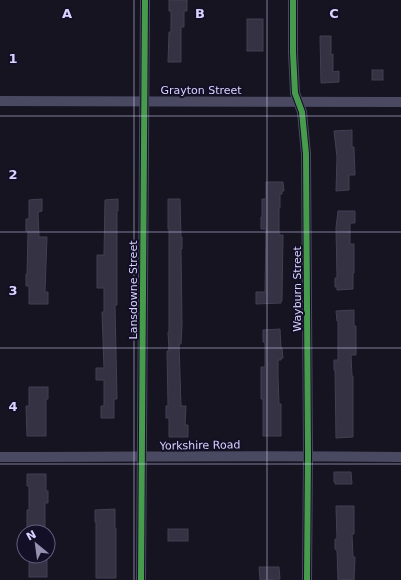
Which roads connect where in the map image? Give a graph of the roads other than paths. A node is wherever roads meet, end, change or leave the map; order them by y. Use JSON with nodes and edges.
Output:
{"nodes":[{"id":1,"x":145,"y":0,"type":"edge"},
{"id":2,"x":293,"y":0,"type":"edge"},
{"id":3,"x":0,"y":101,"type":"edge"},
{"id":4,"x":144,"y":102,"type":"junction"},
{"id":5,"x":298,"y":102,"type":"junction"},
{"id":6,"x":401,"y":102,"type":"edge"},
{"id":7,"x":308,"y":456,"type":"junction"},
{"id":8,"x":0,"y":457,"type":"edge"},
{"id":9,"x":142,"y":457,"type":"junction"},
{"id":10,"x":401,"y":457,"type":"edge"},
{"id":11,"x":141,"y":580,"type":"edge"},
{"id":12,"x":307,"y":580,"type":"edge"}],
"edges":[{"from":1,"to":4,"type":"street","name":"Lansdowne Street"},
{"from":2,"to":5,"type":"street","name":"Wayburn Street"},
{"from":3,"to":4,"type":"street","name":"Grayton Street"},
{"from":4,"to":5,"type":"street","name":"Grayton Street"},
{"from":4,"to":9,"type":"street","name":"Lansdowne Street"},
{"from":5,"to":6,"type":"street","name":"Grayton Street"},
{"from":5,"to":7,"type":"street","name":"Wayburn Street"},
{"from":7,"to":9,"type":"street","name":"Yorkshire Road"},
{"from":7,"to":10,"type":"street","name":"Yorkshire Road"},
{"from":7,"to":12,"type":"street","name":"Wayburn Street"},
{"from":8,"to":9,"type":"street","name":"Yorkshire Road"},
{"from":9,"to":11,"type":"street","name":"Lansdowne Street"}]}
